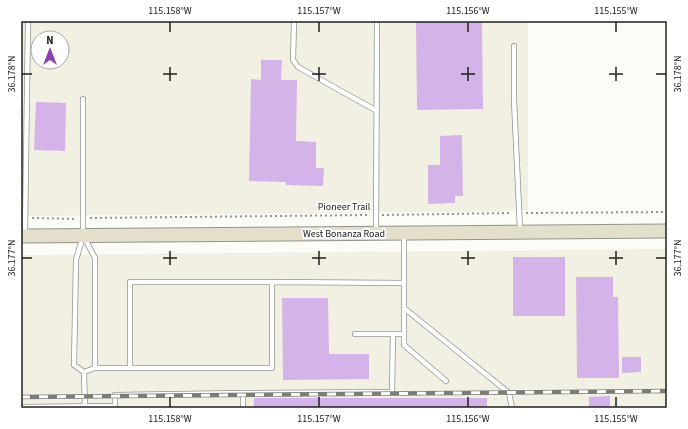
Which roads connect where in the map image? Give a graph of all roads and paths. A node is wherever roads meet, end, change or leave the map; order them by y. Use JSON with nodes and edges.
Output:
{"nodes":[{"id":1,"x":28,"y":21,"type":"edge"},
{"id":2,"x":294,"y":21,"type":"edge"},
{"id":3,"x":377,"y":21,"type":"edge"},
{"id":4,"x":514,"y":46,"type":"dead end"},
{"id":5,"x":21,"y":80,"type":"edge"},
{"id":6,"x":27,"y":80,"type":"junction"},
{"id":7,"x":83,"y":99,"type":"dead end"},
{"id":8,"x":377,"y":111,"type":"junction"},
{"id":9,"x":667,"y":212,"type":"edge"},
{"id":10,"x":520,"y":213,"type":"junction"},
{"id":11,"x":376,"y":215,"type":"junction"},
{"id":12,"x":25,"y":218,"type":"junction"},
{"id":13,"x":83,"y":219,"type":"junction"},
{"id":14,"x":667,"y":231,"type":"edge"},
{"id":15,"x":520,"y":232,"type":"junction"},
{"id":16,"x":376,"y":233,"type":"junction"},
{"id":17,"x":404,"y":233,"type":"junction"},
{"id":18,"x":23,"y":236,"type":"edge"},
{"id":19,"x":83,"y":236,"type":"junction"},
{"id":20,"x":272,"y":282,"type":"junction"},
{"id":21,"x":404,"y":283,"type":"junction"},
{"id":22,"x":404,"y":308,"type":"junction"},
{"id":23,"x":355,"y":334,"type":"dead end"},
{"id":24,"x":393,"y":334,"type":"junction"},
{"id":25,"x":404,"y":334,"type":"junction"},
{"id":26,"x":95,"y":368,"type":"junction"},
{"id":27,"x":130,"y":368,"type":"junction"},
{"id":28,"x":84,"y":372,"type":"junction"},
{"id":29,"x":446,"y":381,"type":"dead end"},
{"id":30,"x":243,"y":393,"type":"junction"},
{"id":31,"x":21,"y":407,"type":"edge"},
{"id":32,"x":85,"y":407,"type":"edge"},
{"id":33,"x":115,"y":407,"type":"edge"},
{"id":34,"x":243,"y":408,"type":"edge"},
{"id":35,"x":512,"y":408,"type":"edge"}],
"edges":[{"from":1,"to":6,"type":"lane"},
{"from":2,"to":8,"type":"lane"},
{"from":3,"to":8,"type":"lane"},
{"from":4,"to":10,"type":"lane"},
{"from":5,"to":6,"type":"lane"},
{"from":6,"to":12,"type":"lane"},
{"from":7,"to":13,"type":"lane"},
{"from":8,"to":11,"type":"lane"},
{"from":9,"to":10,"type":"path","name":"Pioneer Trail"},
{"from":10,"to":11,"type":"path","name":"Pioneer Trail"},
{"from":10,"to":15,"type":"lane"},
{"from":11,"to":13,"type":"path","name":"Pioneer Trail"},
{"from":11,"to":16,"type":"lane"},
{"from":12,"to":13,"type":"path","name":"Pioneer Trail"},
{"from":12,"to":18,"type":"lane"},
{"from":13,"to":19,"type":"lane"},
{"from":14,"to":15,"type":"main road","name":"West Bonanza Road"},
{"from":15,"to":17,"type":"main road","name":"West Bonanza Road"},
{"from":16,"to":17,"type":"main road","name":"West Bonanza Road"},
{"from":16,"to":19,"type":"main road","name":"West Bonanza Road"},
{"from":17,"to":21,"type":"lane"},
{"from":18,"to":19,"type":"main road","name":"West Bonanza Road"},
{"from":19,"to":26,"type":"lane"},
{"from":19,"to":28,"type":"lane"},
{"from":20,"to":21,"type":"lane"},
{"from":20,"to":27,"type":"lane"},
{"from":20,"to":27,"type":"lane"},
{"from":21,"to":22,"type":"lane"},
{"from":22,"to":25,"type":"lane"},
{"from":22,"to":35,"type":"lane"},
{"from":23,"to":24,"type":"lane"},
{"from":24,"to":25,"type":"lane"},
{"from":24,"to":30,"type":"lane"},
{"from":25,"to":29,"type":"lane"},
{"from":26,"to":27,"type":"lane"},
{"from":26,"to":28,"type":"lane"},
{"from":28,"to":32,"type":"lane"},
{"from":30,"to":33,"type":"lane"},
{"from":30,"to":34,"type":"lane"},
{"from":31,"to":32,"type":"lane"},
{"from":32,"to":33,"type":"lane"}]}
